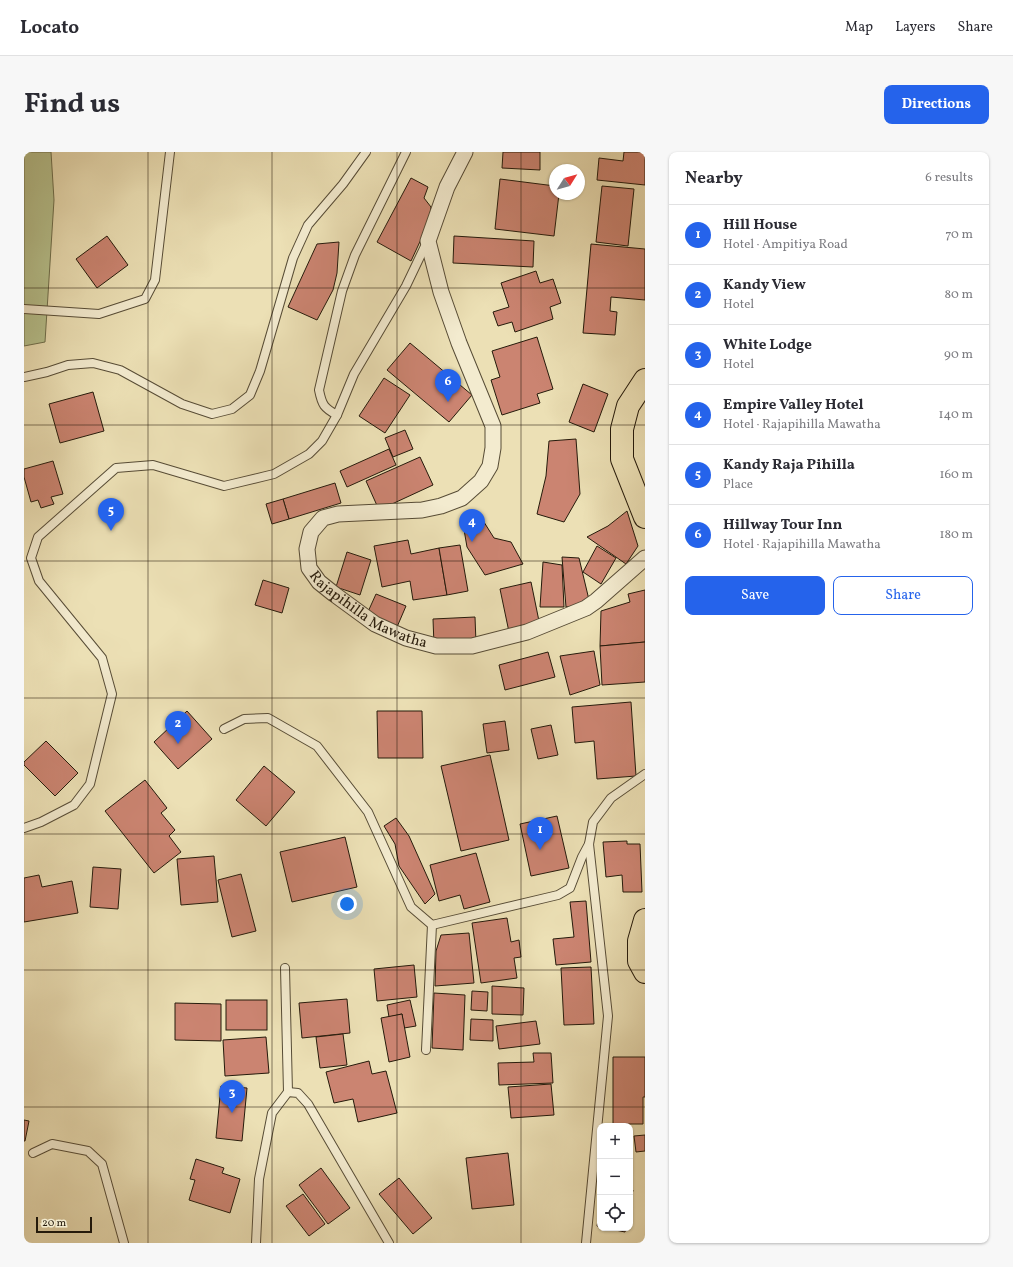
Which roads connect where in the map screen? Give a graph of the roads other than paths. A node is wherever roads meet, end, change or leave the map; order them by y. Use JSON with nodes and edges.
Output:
{"nodes":[{"id":1,"x":170,"y":152,"type":"edge"},
{"id":2,"x":366,"y":152,"type":"edge"},
{"id":3,"x":406,"y":152,"type":"edge"},
{"id":4,"x":465,"y":152,"type":"edge"},
{"id":5,"x":428,"y":241,"type":"junction"},
{"id":6,"x":24,"y":309,"type":"edge"},
{"id":7,"x":24,"y":377,"type":"edge"},
{"id":8,"x":645,"y":380,"type":"edge"},
{"id":9,"x":337,"y":415,"type":"junction"},
{"id":10,"x":645,"y":517,"type":"edge"},
{"id":11,"x":645,"y":558,"type":"edge"},
{"id":12,"x":224,"y":728,"type":"dead end"},
{"id":13,"x":645,"y":774,"type":"edge"},
{"id":14,"x":24,"y":828,"type":"edge"},
{"id":15,"x":589,"y":844,"type":"junction"},
{"id":16,"x":645,"y":920,"type":"edge"},
{"id":17,"x":432,"y":924,"type":"junction"},
{"id":18,"x":285,"y":968,"type":"dead end"},
{"id":19,"x":645,"y":972,"type":"edge"},
{"id":20,"x":426,"y":1050,"type":"dead end"},
{"id":21,"x":288,"y":1092,"type":"junction"},
{"id":22,"x":33,"y":1153,"type":"dead end"},
{"id":23,"x":124,"y":1243,"type":"edge"},
{"id":24,"x":256,"y":1243,"type":"edge"},
{"id":25,"x":389,"y":1243,"type":"edge"},
{"id":26,"x":586,"y":1243,"type":"edge"}],
"edges":[{"from":1,"to":6,"type":"lane"},
{"from":2,"to":7,"type":"lane"},
{"from":3,"to":9,"type":"lane"},
{"from":4,"to":5,"type":"street"},
{"from":5,"to":9,"type":"lane"},
{"from":5,"to":11,"type":"street","name":"Rajapihilla Mawatha"},
{"from":8,"to":10,"type":"main road"},
{"from":9,"to":14,"type":"lane"},
{"from":12,"to":17,"type":"lane"},
{"from":13,"to":15,"type":"lane"},
{"from":15,"to":17,"type":"lane"},
{"from":15,"to":26,"type":"lane"},
{"from":16,"to":19,"type":"main road"},
{"from":17,"to":20,"type":"lane"},
{"from":18,"to":21,"type":"lane"},
{"from":21,"to":24,"type":"lane"},
{"from":21,"to":25,"type":"lane"},
{"from":22,"to":23,"type":"lane"}]}
